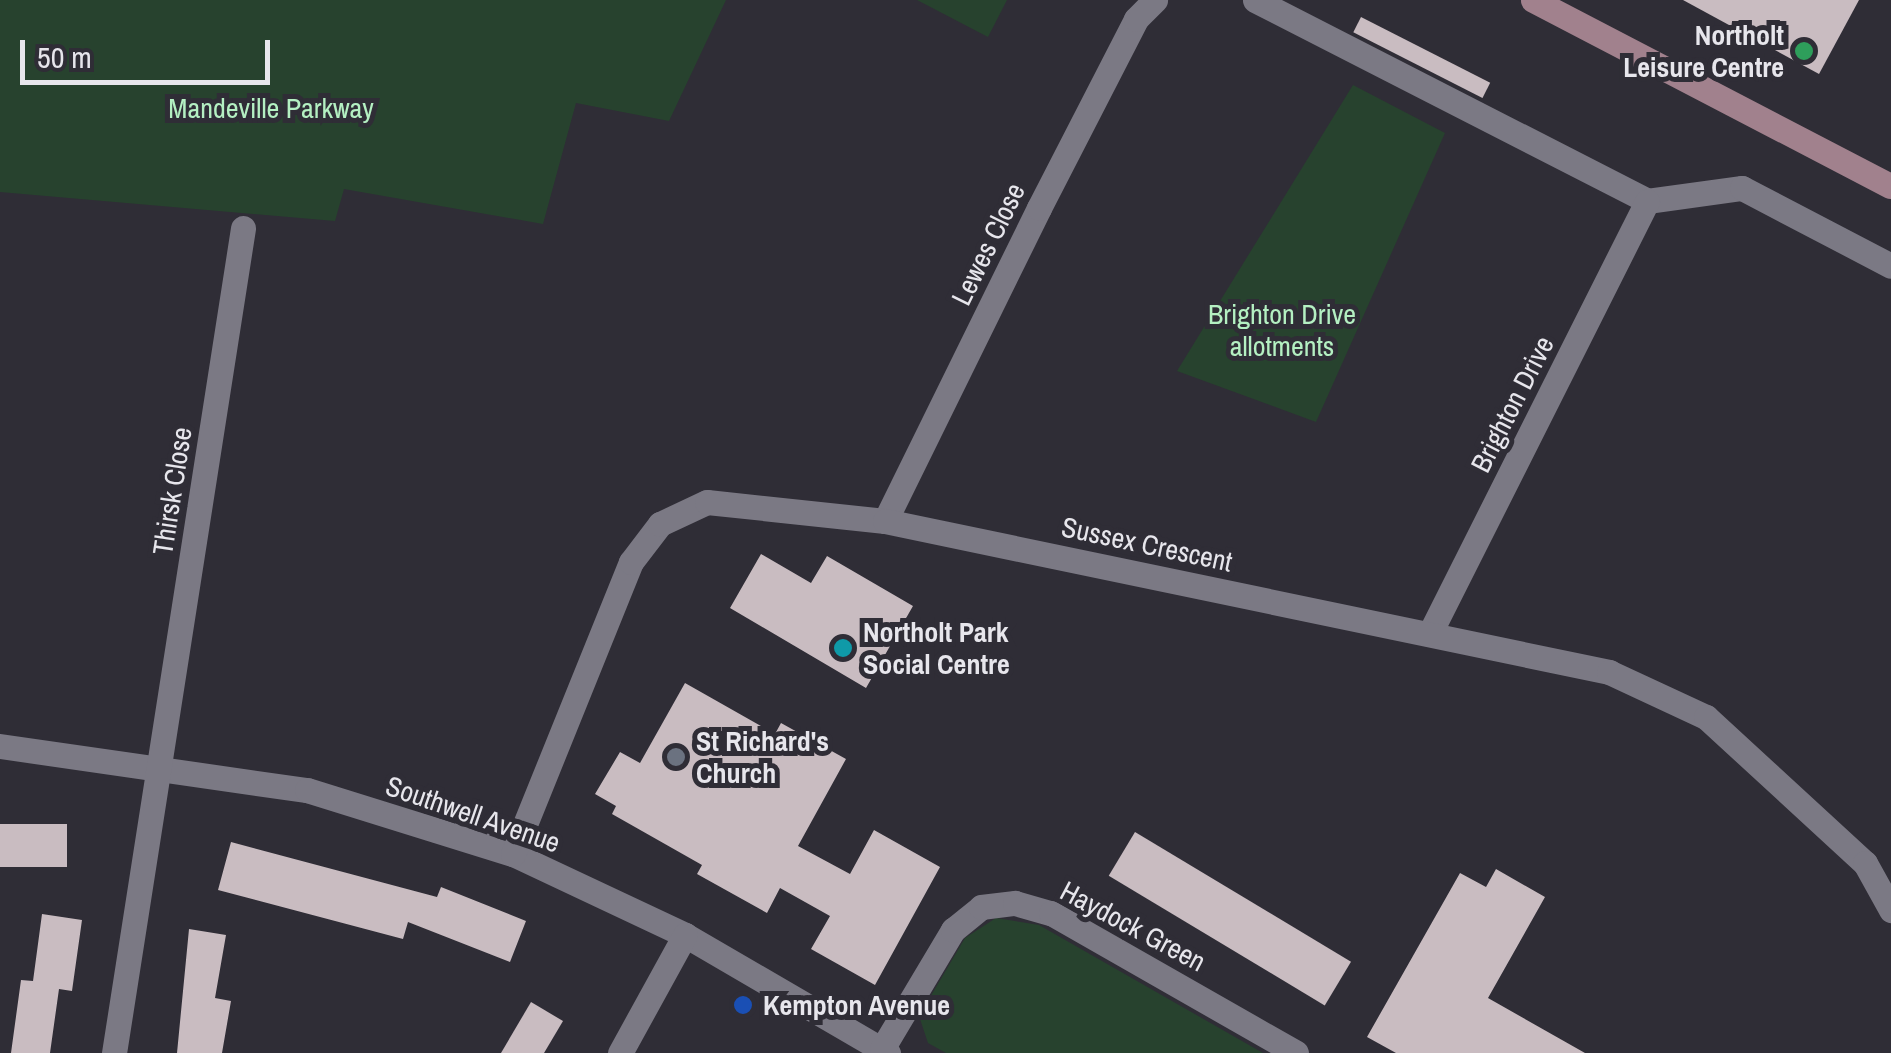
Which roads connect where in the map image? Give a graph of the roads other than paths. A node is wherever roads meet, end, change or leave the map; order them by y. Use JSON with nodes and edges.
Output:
{"nodes":[{"id":1,"x":1155,"y":0,"type":"edge"},
{"id":2,"x":1255,"y":0,"type":"edge"},
{"id":3,"x":1533,"y":0,"type":"edge"},
{"id":4,"x":1891,"y":186,"type":"edge"},
{"id":5,"x":1648,"y":201,"type":"junction"},
{"id":6,"x":243,"y":228,"type":"dead end"},
{"id":7,"x":1891,"y":266,"type":"edge"},
{"id":8,"x":885,"y":520,"type":"junction"},
{"id":9,"x":1430,"y":634,"type":"junction"},
{"id":10,"x":0,"y":746,"type":"edge"},
{"id":11,"x":160,"y":764,"type":"junction"},
{"id":12,"x":513,"y":854,"type":"junction"},
{"id":13,"x":1891,"y":910,"type":"edge"},
{"id":14,"x":685,"y":934,"type":"junction"},
{"id":15,"x":885,"y":1051,"type":"edge"},
{"id":16,"x":114,"y":1053,"type":"edge"},
{"id":17,"x":620,"y":1053,"type":"edge"},
{"id":18,"x":1296,"y":1053,"type":"edge"}],
"edges":[{"from":1,"to":8,"type":"street","name":"Lewes Close"},
{"from":2,"to":5,"type":"street"},
{"from":3,"to":4,"type":"street"},
{"from":5,"to":7,"type":"street"},
{"from":5,"to":9,"type":"street","name":"Brighton Drive"},
{"from":6,"to":11,"type":"street","name":"Thirsk Close"},
{"from":8,"to":9,"type":"street","name":"Sussex Crescent"},
{"from":8,"to":12,"type":"street","name":"Sussex Crescent"},
{"from":9,"to":13,"type":"street","name":"Sussex Crescent"},
{"from":10,"to":11,"type":"street","name":"Southwell Avenue"},
{"from":11,"to":12,"type":"street","name":"Southwell Avenue"},
{"from":11,"to":16,"type":"street","name":"Thirsk Close"},
{"from":12,"to":14,"type":"street","name":"Southwell Avenue"},
{"from":14,"to":15,"type":"street","name":"Southwell Avenue"},
{"from":14,"to":17,"type":"street"},
{"from":15,"to":18,"type":"street","name":"Haydock Green"}]}
